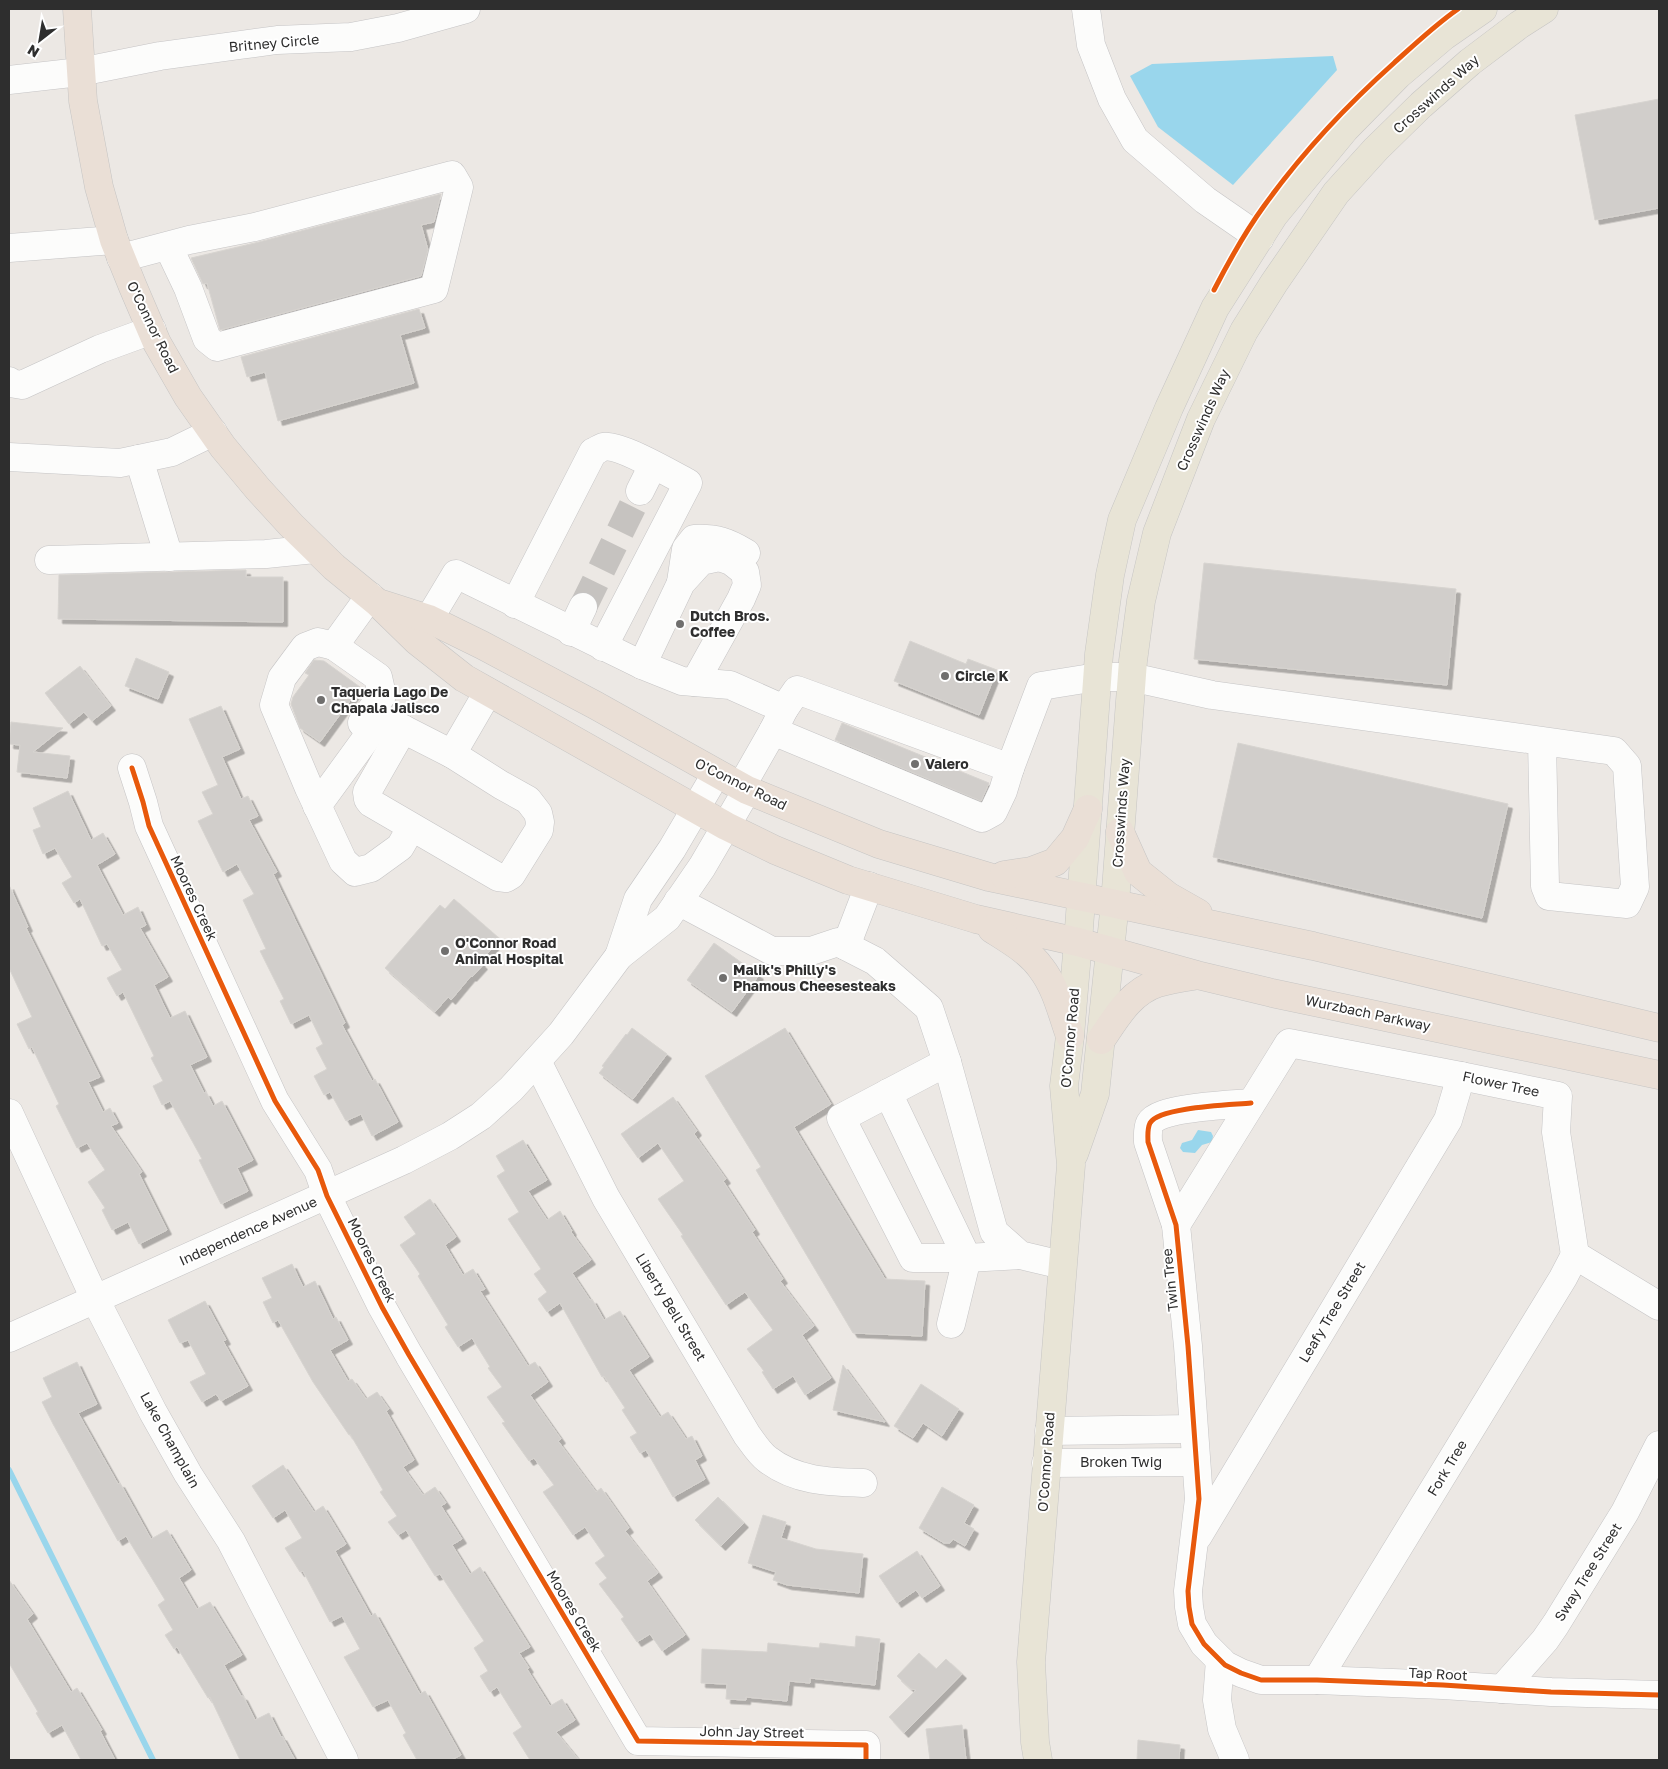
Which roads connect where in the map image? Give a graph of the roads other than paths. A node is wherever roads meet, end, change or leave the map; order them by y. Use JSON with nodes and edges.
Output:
{"nodes":[{"id":1,"x":77,"y":9,"type":"edge"},
{"id":2,"x":466,"y":9,"type":"edge"},
{"id":3,"x":1086,"y":9,"type":"edge"},
{"id":4,"x":1483,"y":9,"type":"edge"},
{"id":5,"x":1544,"y":9,"type":"edge"},
{"id":6,"x":80,"y":72,"type":"junction"},
{"id":7,"x":9,"y":80,"type":"edge"},
{"id":8,"x":1260,"y":238,"type":"junction"},
{"id":9,"x":168,"y":246,"type":"junction"},
{"id":10,"x":9,"y":248,"type":"edge"},
{"id":11,"x":118,"y":249,"type":"junction"},
{"id":12,"x":152,"y":330,"type":"junction"},
{"id":13,"x":1197,"y":348,"type":"junction"},
{"id":14,"x":1228,"y":364,"type":"junction"},
{"id":15,"x":9,"y":381,"type":"edge"},
{"id":16,"x":213,"y":432,"type":"junction"},
{"id":17,"x":9,"y":458,"type":"edge"},
{"id":18,"x":139,"y":459,"type":"junction"},
{"id":19,"x":653,"y":465,"type":"junction"},
{"id":20,"x":640,"y":491,"type":"tunnel mouth"},
{"id":21,"x":315,"y":549,"type":"junction"},
{"id":22,"x":169,"y":557,"type":"junction"},
{"id":23,"x":49,"y":560,"type":"dead end"},
{"id":24,"x":374,"y":600,"type":"junction"},
{"id":25,"x":515,"y":604,"type":"junction"},
{"id":26,"x":583,"y":607,"type":"tunnel mouth"},
{"id":27,"x":429,"y":620,"type":"junction"},
{"id":28,"x":571,"y":632,"type":"junction"},
{"id":29,"x":334,"y":646,"type":"junction"},
{"id":30,"x":603,"y":647,"type":"junction"},
{"id":31,"x":642,"y":665,"type":"junction"},
{"id":32,"x":1097,"y":677,"type":"junction"},
{"id":33,"x":1132,"y":677,"type":"junction"},
{"id":34,"x":705,"y":683,"type":"junction"},
{"id":35,"x":488,"y":692,"type":"junction"},
{"id":36,"x":778,"y":720,"type":"junction"},
{"id":37,"x":403,"y":729,"type":"junction"},
{"id":38,"x":1542,"y":741,"type":"junction"},
{"id":39,"x":452,"y":754,"type":"junction"},
{"id":40,"x":132,"y":768,"type":"dead end"},
{"id":41,"x":1010,"y":768,"type":"junction"},
{"id":42,"x":716,"y":774,"type":"junction"},
{"id":43,"x":744,"y":788,"type":"junction"},
{"id":44,"x":313,"y":797,"type":"junction"},
{"id":45,"x":695,"y":809,"type":"junction"},
{"id":46,"x":1088,"y":809,"type":"junction"},
{"id":47,"x":726,"y":826,"type":"junction"},
{"id":48,"x":411,"y":828,"type":"junction"},
{"id":49,"x":1120,"y":832,"type":"junction"},
{"id":50,"x":989,"y":877,"type":"junction"},
{"id":51,"x":869,"y":886,"type":"junction"},
{"id":52,"x":1081,"y":896,"type":"junction"},
{"id":53,"x":678,"y":901,"type":"junction"},
{"id":54,"x":1115,"y":903,"type":"junction"},
{"id":55,"x":976,"y":919,"type":"junction"},
{"id":56,"x":1219,"y":925,"type":"junction"},
{"id":57,"x":1078,"y":942,"type":"junction"},
{"id":58,"x":846,"y":946,"type":"junction"},
{"id":59,"x":1109,"y":951,"type":"junction"},
{"id":60,"x":618,"y":956,"type":"junction"},
{"id":61,"x":1197,"y":975,"type":"junction"},
{"id":62,"x":1659,"y":1028,"type":"edge"},
{"id":63,"x":1070,"y":1036,"type":"junction"},
{"id":64,"x":1101,"y":1040,"type":"junction"},
{"id":65,"x":537,"y":1061,"type":"junction"},
{"id":66,"x":947,"y":1062,"type":"junction"},
{"id":67,"x":1461,"y":1076,"type":"junction"},
{"id":68,"x":1659,"y":1076,"type":"edge"},
{"id":69,"x":888,"y":1093,"type":"junction"},
{"id":70,"x":1251,"y":1103,"type":"junction"},
{"id":71,"x":9,"y":1113,"type":"edge"},
{"id":72,"x":1071,"y":1165,"type":"junction"},
{"id":73,"x":327,"y":1196,"type":"junction"},
{"id":74,"x":1176,"y":1225,"type":"junction"},
{"id":75,"x":1020,"y":1255,"type":"junction"},
{"id":76,"x":1575,"y":1255,"type":"junction"},
{"id":77,"x":966,"y":1258,"type":"junction"},
{"id":78,"x":1062,"y":1265,"type":"junction"},
{"id":79,"x":95,"y":1299,"type":"junction"},
{"id":80,"x":1659,"y":1306,"type":"edge"},
{"id":81,"x":951,"y":1324,"type":"dead end"},
{"id":82,"x":9,"y":1338,"type":"edge"},
{"id":83,"x":1193,"y":1429,"type":"junction"},
{"id":84,"x":1049,"y":1431,"type":"junction"},
{"id":85,"x":1659,"y":1445,"type":"edge"},
{"id":86,"x":1196,"y":1462,"type":"junction"},
{"id":87,"x":1046,"y":1463,"type":"junction"},
{"id":88,"x":863,"y":1483,"type":"dead end"},
{"id":89,"x":1194,"y":1544,"type":"junction"},
{"id":90,"x":1220,"y":1660,"type":"junction"},
{"id":91,"x":1317,"y":1680,"type":"junction"},
{"id":92,"x":1502,"y":1688,"type":"junction"},
{"id":93,"x":1659,"y":1695,"type":"edge"},
{"id":94,"x":638,"y":1741,"type":"joint"},
{"id":95,"x":866,"y":1752,"type":"edge"},
{"id":96,"x":344,"y":1760,"type":"edge"},
{"id":97,"x":1038,"y":1760,"type":"edge"},
{"id":98,"x":1235,"y":1760,"type":"edge"}],
"edges":[{"from":1,"to":6,"type":"highway","name":"O'Connor Road"},
{"from":2,"to":6,"type":"street","name":"Britney Circle"},
{"from":3,"to":8,"type":"street"},
{"from":4,"to":8,"type":"main road"},
{"from":5,"to":14,"type":"main road","name":"Crosswinds Way"},
{"from":6,"to":7,"type":"street","name":"Britney Circle"},
{"from":6,"to":11,"type":"highway","name":"O'Connor Road"},
{"from":8,"to":13,"type":"main road"},
{"from":9,"to":9,"type":"street"},
{"from":9,"to":11,"type":"street"},
{"from":10,"to":11,"type":"street"},
{"from":11,"to":12,"type":"highway","name":"O'Connor Road"},
{"from":12,"to":15,"type":"street"},
{"from":12,"to":16,"type":"highway","name":"O'Connor Road"},
{"from":13,"to":14,"type":"main road"},
{"from":13,"to":32,"type":"main road"},
{"from":14,"to":33,"type":"main road","name":"Crosswinds Way"},
{"from":16,"to":18,"type":"street"},
{"from":16,"to":21,"type":"highway","name":"O'Connor Road"},
{"from":17,"to":18,"type":"street"},
{"from":18,"to":22,"type":"street"},
{"from":19,"to":20,"type":"street"},
{"from":19,"to":25,"type":"street"},
{"from":19,"to":30,"type":"street"},
{"from":21,"to":22,"type":"street"},
{"from":21,"to":24,"type":"highway","name":"O'Connor Road"},
{"from":22,"to":23,"type":"street"},
{"from":24,"to":27,"type":"highway","name":"O'Connor Road"},
{"from":24,"to":29,"type":"street"},
{"from":24,"to":35,"type":"highway","name":"O'Connor Road"},
{"from":25,"to":27,"type":"street"},
{"from":25,"to":28,"type":"street"},
{"from":26,"to":28,"type":"street"},
{"from":27,"to":42,"type":"highway","name":"O'Connor Road"},
{"from":28,"to":30,"type":"street"},
{"from":29,"to":44,"type":"street"},
{"from":29,"to":44,"type":"street"},
{"from":30,"to":31,"type":"street"},
{"from":31,"to":34,"type":"street"},
{"from":31,"to":34,"type":"street"},
{"from":32,"to":33,"type":"street"},
{"from":32,"to":41,"type":"street"},
{"from":32,"to":46,"type":"main road"},
{"from":33,"to":38,"type":"street"},
{"from":33,"to":49,"type":"main road","name":"Crosswinds Way"},
{"from":34,"to":36,"type":"street"},
{"from":35,"to":39,"type":"street"},
{"from":35,"to":45,"type":"highway","name":"O'Connor Road"},
{"from":36,"to":41,"type":"street","name":"Independence Avenue"},
{"from":36,"to":41,"type":"street"},
{"from":36,"to":43,"type":"street","name":"Independence Avenue"},
{"from":37,"to":39,"type":"street"},
{"from":37,"to":44,"type":"street"},
{"from":37,"to":48,"type":"street"},
{"from":38,"to":38,"type":"street"},
{"from":39,"to":48,"type":"street"},
{"from":40,"to":73,"type":"street","name":"Moores Creek"},
{"from":42,"to":43,"type":"highway","name":"O'Connor Road"},
{"from":42,"to":45,"type":"street","name":"Independence Avenue"},
{"from":43,"to":47,"type":"street","name":"Independence Avenue"},
{"from":43,"to":50,"type":"highway","name":"O'Connor Road"},
{"from":44,"to":48,"type":"street"},
{"from":45,"to":47,"type":"highway","name":"O'Connor Road"},
{"from":45,"to":60,"type":"street","name":"Independence Avenue"},
{"from":46,"to":50,"type":"highway"},
{"from":46,"to":52,"type":"main road"},
{"from":47,"to":51,"type":"highway","name":"O'Connor Road"},
{"from":47,"to":53,"type":"street","name":"Independence Avenue"},
{"from":49,"to":54,"type":"main road","name":"Crosswinds Way"},
{"from":49,"to":56,"type":"highway"},
{"from":50,"to":52,"type":"highway","name":"O'Connor Road"},
{"from":51,"to":55,"type":"highway","name":"O'Connor Road"},
{"from":51,"to":58,"type":"street"},
{"from":52,"to":54,"type":"highway"},
{"from":52,"to":57,"type":"main road","name":"O'Connor Road"},
{"from":53,"to":58,"type":"street"},
{"from":53,"to":60,"type":"street","name":"Independence Avenue"},
{"from":54,"to":56,"type":"highway"},
{"from":54,"to":59,"type":"main road","name":"Crosswinds Way"},
{"from":55,"to":57,"type":"highway","name":"O'Connor Road"},
{"from":55,"to":63,"type":"highway"},
{"from":56,"to":62,"type":"highway"},
{"from":57,"to":59,"type":"highway","name":"Wurzbach Parkway"},
{"from":57,"to":63,"type":"main road","name":"O'Connor Road"},
{"from":58,"to":66,"type":"street"},
{"from":59,"to":61,"type":"highway","name":"Wurzbach Parkway"},
{"from":59,"to":64,"type":"main road","name":"O'Connor Road"},
{"from":60,"to":65,"type":"street","name":"Independence Avenue"},
{"from":61,"to":64,"type":"highway"},
{"from":61,"to":68,"type":"highway","name":"Wurzbach Parkway"},
{"from":63,"to":72,"type":"main road","name":"O'Connor Road"},
{"from":64,"to":72,"type":"main road","name":"O'Connor Road"},
{"from":65,"to":73,"type":"street","name":"Independence Avenue"},
{"from":65,"to":88,"type":"street","name":"Liberty Bell Street"},
{"from":66,"to":69,"type":"street"},
{"from":66,"to":75,"type":"street"},
{"from":67,"to":70,"type":"street","name":"Flower Tree"},
{"from":67,"to":76,"type":"street","name":"Flower Tree"},
{"from":67,"to":89,"type":"street","name":"Leafy Tree Street"},
{"from":69,"to":77,"type":"street"},
{"from":69,"to":77,"type":"street"},
{"from":70,"to":74,"type":"street"},
{"from":70,"to":74,"type":"street","name":"Twin Tree"},
{"from":71,"to":79,"type":"street","name":"Lake Champlain"},
{"from":72,"to":78,"type":"main road","name":"O'Connor Road"},
{"from":73,"to":79,"type":"street","name":"Independence Avenue"},
{"from":73,"to":94,"type":"street","name":"Moores Creek"},
{"from":74,"to":83,"type":"street","name":"Twin Tree"},
{"from":75,"to":77,"type":"street"},
{"from":75,"to":78,"type":"street"},
{"from":76,"to":80,"type":"street"},
{"from":76,"to":91,"type":"street","name":"Fork Tree"},
{"from":77,"to":81,"type":"street"},
{"from":78,"to":84,"type":"main road","name":"O'Connor Road"},
{"from":79,"to":82,"type":"street","name":"Independence Avenue"},
{"from":79,"to":96,"type":"street","name":"Lake Champlain"},
{"from":83,"to":84,"type":"street"},
{"from":83,"to":86,"type":"street","name":"Twin Tree"},
{"from":84,"to":87,"type":"main road","name":"O'Connor Road"},
{"from":85,"to":92,"type":"street","name":"Sway Tree Street"},
{"from":86,"to":87,"type":"street","name":"Broken Twig"},
{"from":86,"to":89,"type":"street","name":"Twin Tree"},
{"from":87,"to":97,"type":"main road","name":"O'Connor Road"},
{"from":89,"to":90,"type":"street","name":"Twin Tree"},
{"from":90,"to":91,"type":"street","name":"Tap Root"},
{"from":90,"to":98,"type":"street"},
{"from":91,"to":92,"type":"street","name":"Tap Root"},
{"from":92,"to":93,"type":"street","name":"Tap Root"},
{"from":94,"to":95,"type":"street","name":"John Jay Street"}]}
